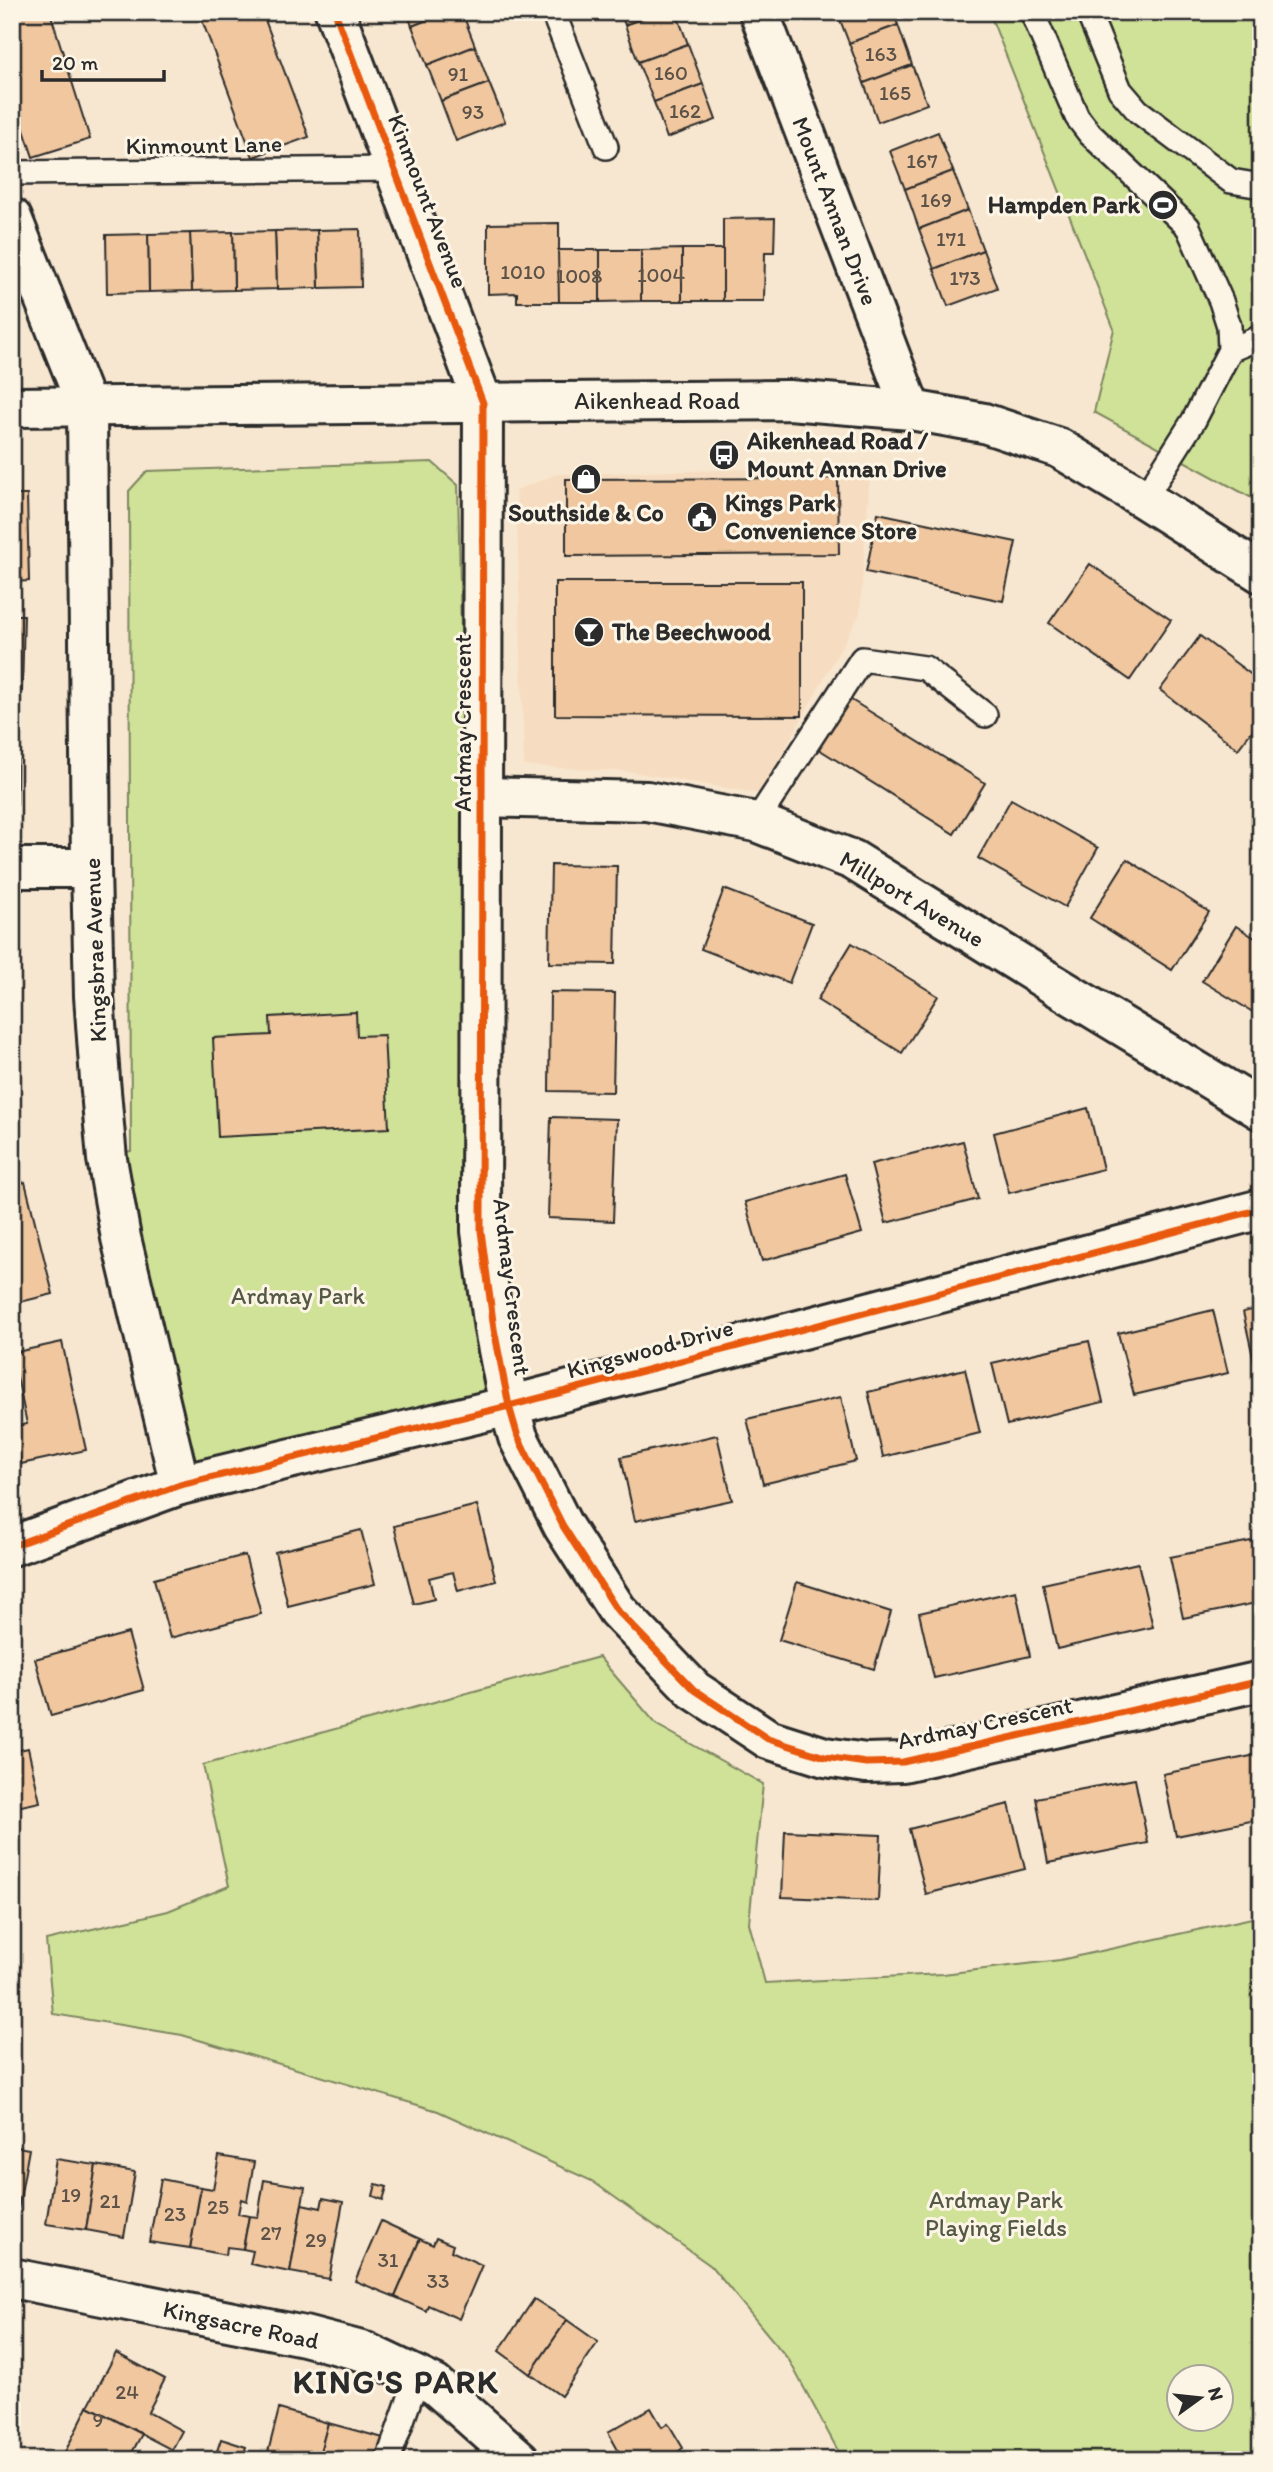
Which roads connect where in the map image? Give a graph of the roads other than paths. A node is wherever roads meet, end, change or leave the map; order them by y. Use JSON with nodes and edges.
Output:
{"nodes":[{"id":1,"x":335,"y":12,"type":"edge"},
{"id":2,"x":553,"y":12,"type":"edge"},
{"id":3,"x":760,"y":12,"type":"edge"},
{"id":4,"x":1032,"y":12,"type":"edge"},
{"id":5,"x":1088,"y":12,"type":"edge"},
{"id":6,"x":606,"y":147,"type":"dead end"},
{"id":7,"x":396,"y":169,"type":"junction"},
{"id":8,"x":12,"y":173,"type":"edge"},
{"id":9,"x":1261,"y":186,"type":"edge"},
{"id":10,"x":12,"y":218,"type":"edge"},
{"id":11,"x":1261,"y":337,"type":"edge"},
{"id":12,"x":1230,"y":350,"type":"junction"},
{"id":13,"x":483,"y":403,"type":"junction"},
{"id":14,"x":12,"y":407,"type":"edge"},
{"id":15,"x":87,"y":407,"type":"junction"},
{"id":16,"x":911,"y":410,"type":"junction"},
{"id":17,"x":1144,"y":499,"type":"junction"},
{"id":18,"x":1261,"y":573,"type":"edge"},
{"id":19,"x":985,"y":715,"type":"dead end"},
{"id":20,"x":482,"y":797,"type":"junction"},
{"id":21,"x":757,"y":822,"type":"junction"},
{"id":22,"x":12,"y":868,"type":"edge"},
{"id":23,"x":91,"y":868,"type":"junction"},
{"id":24,"x":1261,"y":1110,"type":"edge"},
{"id":25,"x":1261,"y":1209,"type":"edge"},
{"id":26,"x":509,"y":1406,"type":"junction"},
{"id":27,"x":180,"y":1485,"type":"junction"},
{"id":28,"x":12,"y":1546,"type":"edge"},
{"id":29,"x":1261,"y":1681,"type":"edge"},
{"id":30,"x":12,"y":2278,"type":"edge"},
{"id":31,"x":418,"y":2375,"type":"junction"},
{"id":32,"x":388,"y":2460,"type":"edge"},
{"id":33,"x":520,"y":2460,"type":"edge"}],
"edges":[{"from":1,"to":7,"type":"street","name":"Kinmount Avenue"},
{"from":2,"to":6,"type":"lane"},
{"from":3,"to":16,"type":"street","name":"Mount Annan Drive"},
{"from":4,"to":12,"type":"lane"},
{"from":5,"to":9,"type":"lane"},
{"from":7,"to":8,"type":"lane","name":"Kinmount Lane"},
{"from":7,"to":13,"type":"street","name":"Kinmount Avenue"},
{"from":10,"to":15,"type":"street"},
{"from":11,"to":12,"type":"lane"},
{"from":12,"to":17,"type":"lane"},
{"from":13,"to":15,"type":"street","name":"Aikenhead Road"},
{"from":13,"to":16,"type":"street","name":"Aikenhead Road"},
{"from":13,"to":20,"type":"street","name":"Ardmay Crescent"},
{"from":14,"to":15,"type":"street","name":"Aikenhead Road"},
{"from":15,"to":23,"type":"street","name":"Kingsbrae Avenue"},
{"from":16,"to":17,"type":"street","name":"Aikenhead Road"},
{"from":17,"to":18,"type":"street","name":"Aikenhead Road"},
{"from":19,"to":21,"type":"lane"},
{"from":20,"to":21,"type":"street","name":"Millport Avenue"},
{"from":20,"to":26,"type":"street","name":"Ardmay Crescent"},
{"from":21,"to":24,"type":"street","name":"Millport Avenue"},
{"from":22,"to":23,"type":"street"},
{"from":23,"to":27,"type":"street","name":"Kingsbrae Avenue"},
{"from":25,"to":26,"type":"street","name":"Kingswood Drive"},
{"from":26,"to":27,"type":"street","name":"Kingswood Drive"},
{"from":26,"to":29,"type":"street","name":"Ardmay Crescent"},
{"from":27,"to":28,"type":"street","name":"Kingswood Drive"},
{"from":30,"to":31,"type":"street","name":"Kingsacre Road"},
{"from":31,"to":32,"type":"lane"},
{"from":31,"to":33,"type":"street","name":"Kingsacre Road"}]}
